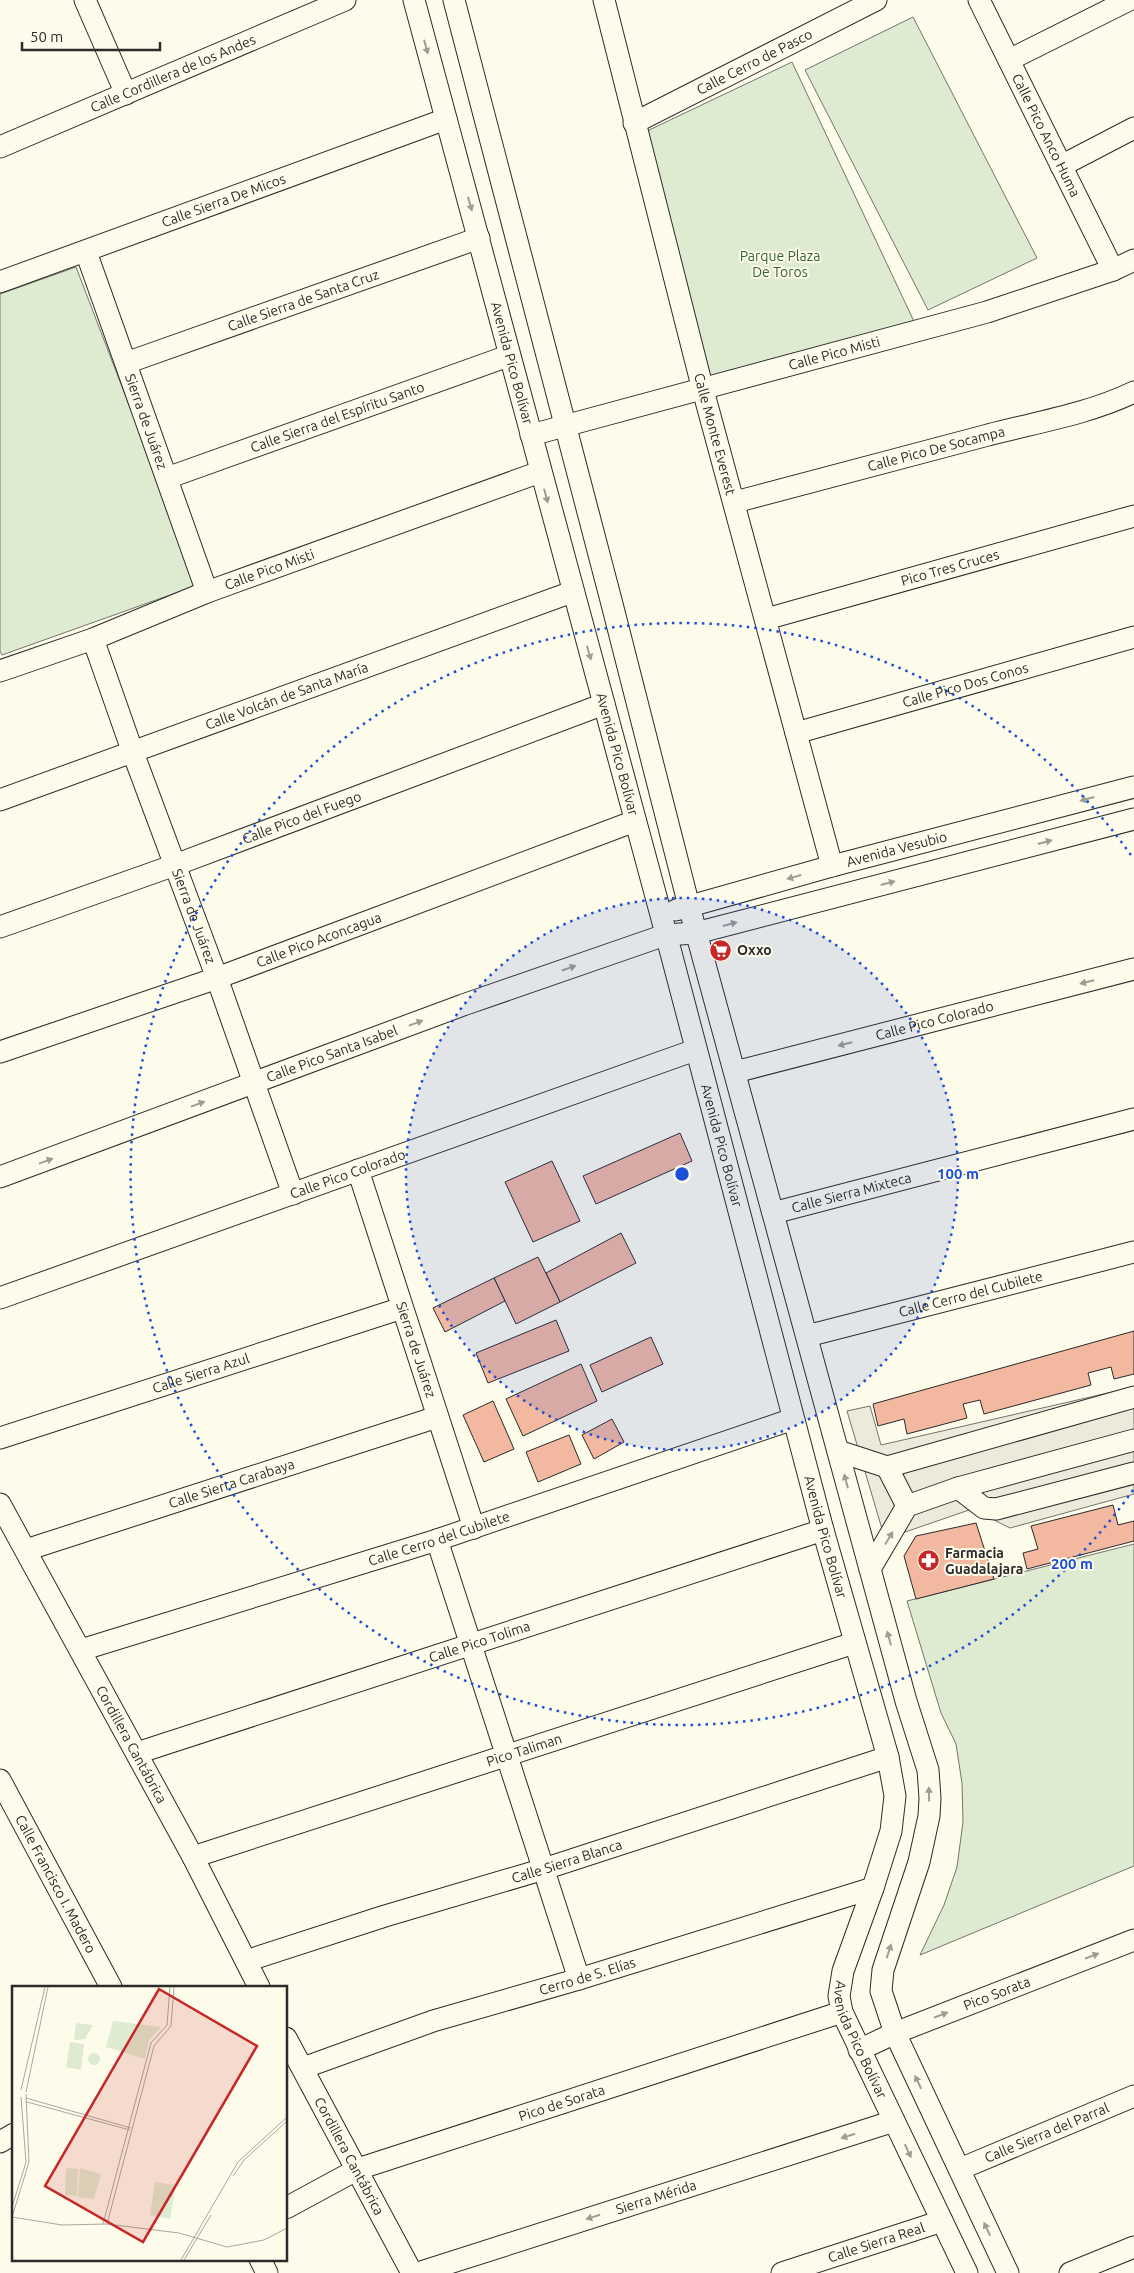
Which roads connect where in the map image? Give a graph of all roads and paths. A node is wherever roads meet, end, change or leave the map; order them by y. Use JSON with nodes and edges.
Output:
{"nodes":[{"id":1,"x":85,"y":0,"type":"edge"},
{"id":2,"x":345,"y":0,"type":"edge"},
{"id":3,"x":414,"y":0,"type":"edge"},
{"id":4,"x":454,"y":0,"type":"edge"},
{"id":5,"x":876,"y":0,"type":"edge"},
{"id":6,"x":979,"y":0,"type":"edge"},
{"id":7,"x":1129,"y":0,"type":"edge"},
{"id":8,"x":608,"y":2,"type":"edge"},
{"id":9,"x":1009,"y":60,"type":"junction"},
{"id":10,"x":126,"y":94,"type":"junction"},
{"id":11,"x":446,"y":119,"type":"junction"},
{"id":12,"x":634,"y":122,"type":"junction"},
{"id":13,"x":1134,"y":128,"type":"edge"},
{"id":14,"x":0,"y":146,"type":"edge"},
{"id":15,"x":1061,"y":166,"type":"junction"},
{"id":16,"x":479,"y":238,"type":"junction"},
{"id":17,"x":86,"y":252,"type":"junction"},
{"id":18,"x":1134,"y":260,"type":"edge"},
{"id":19,"x":1113,"y":270,"type":"junction"},
{"id":20,"x":0,"y":282,"type":"edge"},
{"id":21,"x":508,"y":356,"type":"junction"},
{"id":22,"x":126,"y":364,"type":"junction"},
{"id":23,"x":703,"y":390,"type":"junction"},
{"id":24,"x":1134,"y":392,"type":"edge"},
{"id":25,"x":566,"y":427,"type":"junction"},
{"id":26,"x":531,"y":436,"type":"junction"},
{"id":27,"x":540,"y":472,"type":"junction"},
{"id":28,"x":167,"y":478,"type":"junction"},
{"id":29,"x":735,"y":502,"type":"junction"},
{"id":30,"x":1134,"y":516,"type":"edge"},
{"id":31,"x":207,"y":592,"type":"junction"},
{"id":32,"x":572,"y":592,"type":"junction"},
{"id":33,"x":766,"y":619,"type":"junction"},
{"id":34,"x":1134,"y":636,"type":"edge"},
{"id":35,"x":92,"y":639,"type":"junction"},
{"id":36,"x":0,"y":671,"type":"edge"},
{"id":37,"x":604,"y":704,"type":"junction"},
{"id":38,"x":796,"y":733,"type":"junction"},
{"id":39,"x":132,"y":750,"type":"junction"},
{"id":40,"x":1134,"y":787,"type":"edge"},
{"id":41,"x":0,"y":800,"type":"edge"},
{"id":42,"x":1134,"y":819,"type":"edge"},
{"id":43,"x":635,"y":821,"type":"junction"},
{"id":44,"x":175,"y":865,"type":"junction"},
{"id":45,"x":832,"y":866,"type":"junction"},
{"id":46,"x":689,"y":906,"type":"junction"},
{"id":47,"x":663,"y":925,"type":"junction"},
{"id":48,"x":0,"y":926,"type":"edge"},
{"id":49,"x":696,"y":933,"type":"junction"},
{"id":50,"x":1134,"y":969,"type":"edge"},
{"id":51,"x":217,"y":978,"type":"junction"},
{"id":52,"x":695,"y":1050,"type":"junction"},
{"id":53,"x":0,"y":1052,"type":"edge"},
{"id":54,"x":735,"y":1072,"type":"junction"},
{"id":55,"x":254,"y":1083,"type":"junction"},
{"id":56,"x":1134,"y":1119,"type":"edge"},
{"id":57,"x":358,"y":1170,"type":"junction"},
{"id":58,"x":0,"y":1177,"type":"edge"},
{"id":59,"x":293,"y":1194,"type":"junction"},
{"id":60,"x":772,"y":1213,"type":"junction"},
{"id":61,"x":1134,"y":1252,"type":"edge"},
{"id":62,"x":0,"y":1298,"type":"edge"},
{"id":63,"x":402,"y":1308,"type":"junction"},
{"id":64,"x":807,"y":1336,"type":"junction"},
{"id":65,"x":1134,"y":1397,"type":"edge"},
{"id":66,"x":438,"y":1417,"type":"junction"},
{"id":67,"x":793,"y":1420,"type":"junction"},
{"id":68,"x":0,"y":1438,"type":"edge"},
{"id":69,"x":1134,"y":1440,"type":"edge"},
{"id":70,"x":838,"y":1451,"type":"junction"},
{"id":71,"x":887,"y":1467,"type":"junction"},
{"id":72,"x":1134,"y":1472,"type":"edge"},
{"id":73,"x":958,"y":1488,"type":"junction"},
{"id":74,"x":0,"y":1504,"type":"edge"},
{"id":75,"x":907,"y":1506,"type":"junction"},
{"id":76,"x":474,"y":1528,"type":"junction"},
{"id":77,"x":823,"y":1530,"type":"junction"},
{"id":78,"x":437,"y":1540,"type":"junction"},
{"id":79,"x":26,"y":1550,"type":"junction"},
{"id":80,"x":870,"y":1569,"type":"junction"},
{"id":81,"x":854,"y":1643,"type":"junction"},
{"id":82,"x":470,"y":1646,"type":"junction"},
{"id":83,"x":81,"y":1650,"type":"junction"},
{"id":84,"x":137,"y":1754,"type":"junction"},
{"id":85,"x":506,"y":1756,"type":"junction"},
{"id":86,"x":888,"y":1757,"type":"junction"},
{"id":87,"x":0,"y":1780,"type":"edge"},
{"id":88,"x":192,"y":1857,"type":"junction"},
{"id":89,"x":544,"y":1869,"type":"junction"},
{"id":90,"x":874,"y":1888,"type":"junction"},
{"id":91,"x":1134,"y":1940,"type":"edge"},
{"id":92,"x":246,"y":1961,"type":"junction"},
{"id":93,"x":579,"y":1979,"type":"junction"},
{"id":94,"x":110,"y":1986,"type":"edge"},
{"id":95,"x":258,"y":1986,"type":"edge"},
{"id":96,"x":842,"y":2012,"type":"junction"},
{"id":97,"x":895,"y":2033,"type":"junction"},
{"id":98,"x":288,"y":2042,"type":"edge"},
{"id":99,"x":859,"y":2050,"type":"junction"},
{"id":100,"x":302,"y":2068,"type":"junction"},
{"id":101,"x":1134,"y":2096,"type":"edge"},
{"id":102,"x":894,"y":2121,"type":"junction"},
{"id":103,"x":12,"y":2135,"type":"edge"},
{"id":104,"x":0,"y":2142,"type":"edge"},
{"id":105,"x":358,"y":2169,"type":"junction"},
{"id":106,"x":960,"y":2169,"type":"junction"},
{"id":107,"x":288,"y":2207,"type":"edge"},
{"id":108,"x":942,"y":2222,"type":"junction"},
{"id":109,"x":1134,"y":2247,"type":"edge"},
{"id":110,"x":260,"y":2260,"type":"edge"},
{"id":111,"x":267,"y":2273,"type":"edge"},
{"id":112,"x":412,"y":2273,"type":"edge"},
{"id":113,"x":418,"y":2273,"type":"edge"},
{"id":114,"x":782,"y":2273,"type":"edge"},
{"id":115,"x":967,"y":2273,"type":"edge"},
{"id":116,"x":1008,"y":2273,"type":"edge"},
{"id":117,"x":1070,"y":2273,"type":"edge"}],
"edges":[{"from":1,"to":10,"type":"street"},
{"from":2,"to":10,"type":"street","name":"Calle Cordillera de los Andes"},
{"from":3,"to":11,"type":"street","name":"Avenida Pico Bolívar","one_way":true},
{"from":4,"to":25,"type":"street"},
{"from":5,"to":12,"type":"street","name":"Calle Cerro de Pasco"},
{"from":6,"to":9,"type":"street","name":"Calle Pico Anco Huma"},
{"from":7,"to":9,"type":"street"},
{"from":8,"to":12,"type":"street","name":"Calle Monte Everest"},
{"from":9,"to":15,"type":"street","name":"Calle Pico Anco Huma"},
{"from":10,"to":14,"type":"street","name":"Calle Cordillera de los Andes"},
{"from":11,"to":16,"type":"street","name":"Avenida Pico Bolívar","one_way":true},
{"from":11,"to":17,"type":"street","name":"Calle Sierra De Micos"},
{"from":12,"to":23,"type":"street","name":"Calle Monte Everest"},
{"from":13,"to":15,"type":"street"},
{"from":15,"to":19,"type":"street","name":"Calle Pico Anco Huma"},
{"from":16,"to":21,"type":"street","name":"Avenida Pico Bolívar"},
{"from":16,"to":22,"type":"street","name":"Calle Sierra de Santa Cruz"},
{"from":17,"to":20,"type":"street","name":"Calle Sierra De Micos"},
{"from":17,"to":22,"type":"street","name":"Sierra de Juárez"},
{"from":18,"to":19,"type":"street","name":"Calle Pico Misti"},
{"from":19,"to":23,"type":"street","name":"Calle Pico Misti"},
{"from":21,"to":26,"type":"street","name":"Avenida Pico Bolívar"},
{"from":21,"to":28,"type":"street","name":"Calle Sierra del Espíritu Santo"},
{"from":22,"to":28,"type":"street","name":"Sierra de Juárez"},
{"from":23,"to":25,"type":"street","name":"Calle Pico Misti"},
{"from":23,"to":29,"type":"street","name":"Calle Monte Everest"},
{"from":24,"to":29,"type":"street","name":"Calle Pico De Socampa"},
{"from":25,"to":26,"type":"street","name":"Calle Pico Misti"},
{"from":25,"to":46,"type":"street"},
{"from":26,"to":27,"type":"street","name":"Avenida Pico Bolívar"},
{"from":27,"to":31,"type":"street","name":"Calle Pico Misti"},
{"from":27,"to":32,"type":"street","name":"Avenida Pico Bolívar","one_way":true},
{"from":28,"to":31,"type":"street","name":"Sierra de Juárez"},
{"from":29,"to":33,"type":"street","name":"Calle Monte Everest"},
{"from":30,"to":33,"type":"street","name":"Pico Tres Cruces"},
{"from":31,"to":35,"type":"street","name":"Calle Pico Misti"},
{"from":32,"to":37,"type":"street","name":"Avenida Pico Bolívar","one_way":true},
{"from":32,"to":39,"type":"street","name":"Calle Volcán de Santa María"},
{"from":33,"to":38,"type":"street","name":"Calle Monte Everest"},
{"from":34,"to":38,"type":"street","name":"Calle Pico Dos Conos"},
{"from":35,"to":36,"type":"street","name":"Calle Pico Misti"},
{"from":35,"to":39,"type":"street","name":"Sierra de Juárez"},
{"from":37,"to":43,"type":"street","name":"Avenida Pico Bolívar"},
{"from":37,"to":44,"type":"street","name":"Calle Pico del Fuego"},
{"from":38,"to":45,"type":"street","name":"Calle Monte Everest"},
{"from":39,"to":41,"type":"street","name":"Calle Volcán de Santa María"},
{"from":39,"to":44,"type":"street","name":"Sierra de Juárez"},
{"from":40,"to":45,"type":"street","name":"Avenida Vesubio","one_way":true},
{"from":49,"to":42,"type":"street","one_way":true},
{"from":43,"to":47,"type":"street","name":"Avenida Pico Bolívar"},
{"from":43,"to":51,"type":"street","name":"Calle Pico Aconcagua"},
{"from":44,"to":48,"type":"street","name":"Calle Pico del Fuego"},
{"from":44,"to":51,"type":"street","name":"Sierra de Juárez"},
{"from":45,"to":46,"type":"street","name":"Avenida Vesubio","one_way":true},
{"from":46,"to":47,"type":"street","name":"Avenida Vesubio"},
{"from":46,"to":49,"type":"street"},
{"from":47,"to":49,"type":"street"},
{"from":47,"to":52,"type":"street","name":"Avenida Pico Bolívar"},
{"from":55,"to":47,"type":"street","name":"Calle Pico Santa Isabel","one_way":true},
{"from":49,"to":54,"type":"street"},
{"from":50,"to":54,"type":"street","name":"Calle Pico Colorado","one_way":true},
{"from":51,"to":53,"type":"street","name":"Calle Pico Aconcagua"},
{"from":51,"to":55,"type":"street","name":"Sierra de Juárez"},
{"from":52,"to":57,"type":"street","name":"Calle Pico Colorado"},
{"from":52,"to":67,"type":"street","name":"Avenida Pico Bolívar"},
{"from":54,"to":60,"type":"street"},
{"from":58,"to":55,"type":"street","name":"Calle Pico Santa Isabel","one_way":true},
{"from":55,"to":59,"type":"street","name":"Sierra de Juárez"},
{"from":56,"to":60,"type":"street","name":"Calle Sierra Mixteca"},
{"from":57,"to":59,"type":"street","name":"Calle Pico Colorado"},
{"from":57,"to":63,"type":"street","name":"Sierra de Juárez"},
{"from":59,"to":62,"type":"street","name":"Calle Pico Colorado"},
{"from":60,"to":64,"type":"street"},
{"from":61,"to":64,"type":"street","name":"Calle Cerro del Cubilete"},
{"from":63,"to":66,"type":"street","name":"Sierra de Juárez"},
{"from":63,"to":68,"type":"street","name":"Calle Sierra Azul"},
{"from":64,"to":70,"type":"street"},
{"from":65,"to":71,"type":"street"},
{"from":66,"to":76,"type":"street","name":"Sierra de Juárez"},
{"from":66,"to":79,"type":"street","name":"Calle Sierra Carabaya"},
{"from":67,"to":76,"type":"street","name":"Calle Cerro del Cubilete"},
{"from":67,"to":77,"type":"street","name":"Avenida Pico Bolívar"},
{"from":69,"to":73,"type":"street"},
{"from":70,"to":71,"type":"street"},
{"from":80,"to":70,"type":"street","one_way":true},
{"from":71,"to":75,"type":"street"},
{"from":72,"to":73,"type":"street"},
{"from":73,"to":75,"type":"street"},
{"from":74,"to":79,"type":"street","name":"Cordillera Cantábrica"},
{"from":80,"to":75,"type":"street","one_way":true},
{"from":76,"to":78,"type":"street","name":"Calle Cerro del Cubilete"},
{"from":77,"to":81,"type":"street","name":"Avenida Pico Bolívar"},
{"from":77,"to":82,"type":"street","name":"Calle Pico Tolima"},
{"from":78,"to":82,"type":"street"},
{"from":78,"to":83,"type":"street","name":"Calle Cerro del Cubilete"},
{"from":79,"to":83,"type":"street","name":"Cordillera Cantábrica"},
{"from":97,"to":80,"type":"street","one_way":true},
{"from":81,"to":85,"type":"street","name":"Pico Taliman"},
{"from":81,"to":86,"type":"street","name":"Avenida Pico Bolívar"},
{"from":82,"to":84,"type":"street","name":"Calle Pico Tolima"},
{"from":82,"to":85,"type":"street"},
{"from":83,"to":84,"type":"street","name":"Cordillera Cantábrica"},
{"from":84,"to":88,"type":"street","name":"Cordillera Cantábrica"},
{"from":85,"to":88,"type":"street","name":"Pico Taliman"},
{"from":85,"to":89,"type":"street"},
{"from":86,"to":89,"type":"street","name":"Calle Sierra Blanca"},
{"from":86,"to":90,"type":"street","name":"Avenida Pico Bolívar"},
{"from":87,"to":94,"type":"street","name":"Calle Francisco I. Madero"},
{"from":88,"to":92,"type":"street","name":"Cordillera Cantábrica"},
{"from":89,"to":92,"type":"street","name":"Calle Sierra Blanca"},
{"from":89,"to":93,"type":"street"},
{"from":90,"to":93,"type":"street","name":"Cerro de S. Elías"},
{"from":90,"to":96,"type":"street","name":"Avenida Pico Bolívar"},
{"from":97,"to":91,"type":"street","name":"Pico Sorata","one_way":true},
{"from":92,"to":95,"type":"street","name":"Cordillera Cantábrica"},
{"from":93,"to":100,"type":"street","name":"Cerro de S. Elías"},
{"from":96,"to":99,"type":"street","name":"Avenida Pico Bolívar"},
{"from":96,"to":105,"type":"street","name":"Pico de Sorata"},
{"from":97,"to":99,"type":"street","name":"Pico Sorata"},
{"from":106,"to":97,"type":"street","one_way":true},
{"from":98,"to":100,"type":"street","name":"Cordillera Cantábrica"},
{"from":99,"to":102,"type":"street","name":"Avenida Pico Bolívar"},
{"from":100,"to":105,"type":"street","name":"Cordillera Cantábrica"},
{"from":101,"to":106,"type":"street","name":"Calle Sierra del Parral"},
{"from":102,"to":108,"type":"street","name":"Avenida Pico Bolívar","one_way":true},
{"from":102,"to":113,"type":"street","name":"Sierra Mérida","one_way":true},
{"from":103,"to":104,"type":"street"},
{"from":105,"to":107,"type":"street","name":"Pico de Sorata"},
{"from":105,"to":112,"type":"street","name":"Cordillera Cantábrica"},
{"from":116,"to":106,"type":"street","one_way":true},
{"from":108,"to":114,"type":"street","name":"Calle Sierra Real"},
{"from":108,"to":115,"type":"street","name":"Avenida Pico Bolívar"},
{"from":109,"to":117,"type":"street"},
{"from":110,"to":111,"type":"street"}]}
